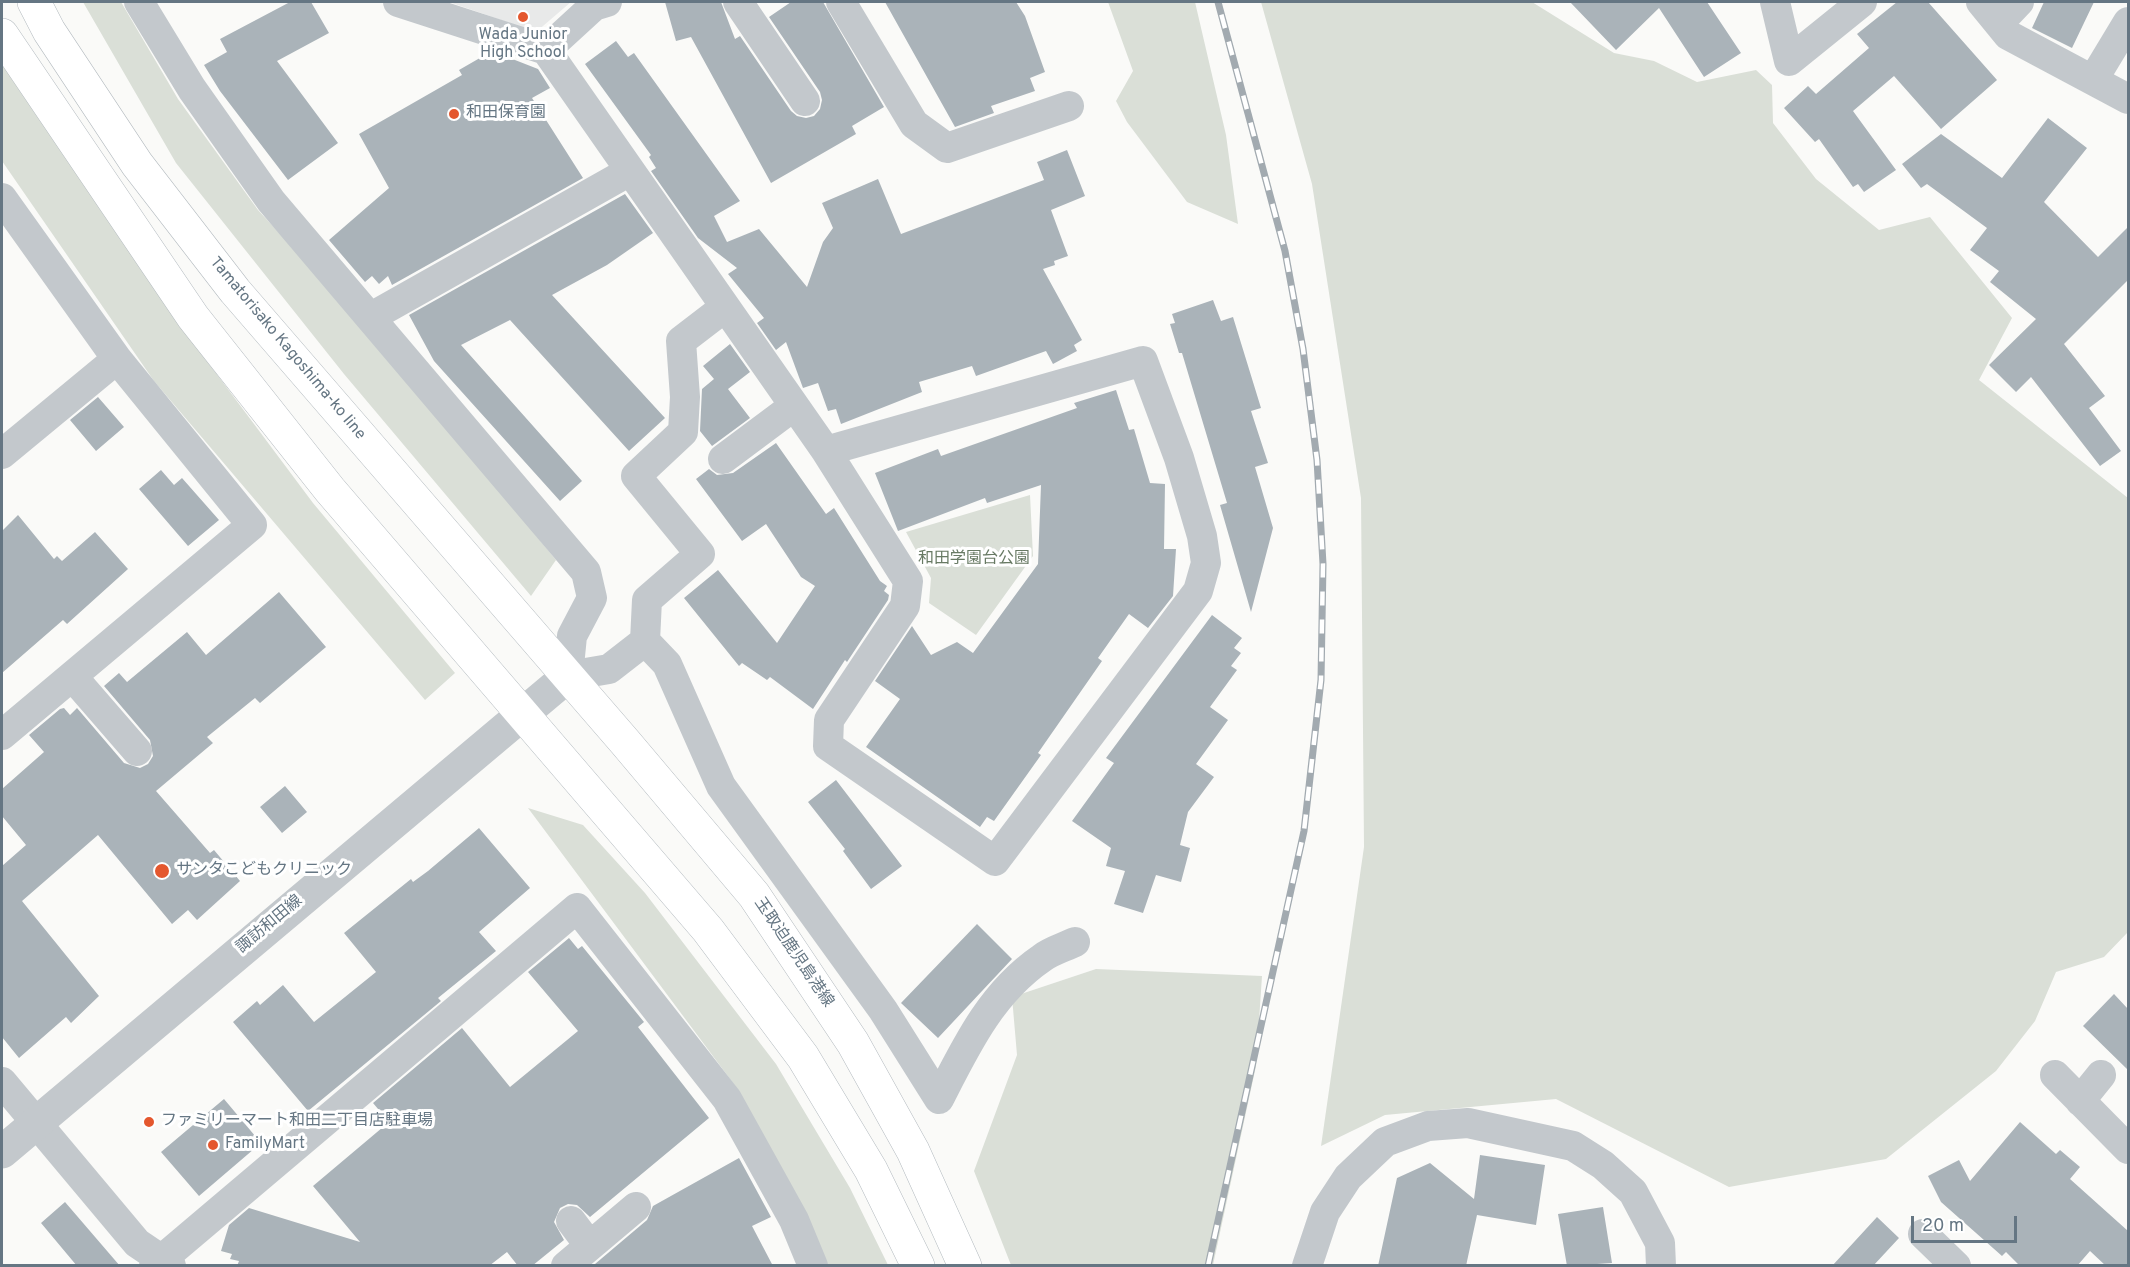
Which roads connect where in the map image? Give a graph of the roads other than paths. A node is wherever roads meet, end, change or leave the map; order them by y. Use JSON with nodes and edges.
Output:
{"nodes":[{"id":1,"x":34,"y":2,"type":"edge"},
{"id":2,"x":139,"y":2,"type":"edge"},
{"id":3,"x":398,"y":2,"type":"edge"},
{"id":4,"x":607,"y":2,"type":"edge"},
{"id":5,"x":738,"y":2,"type":"edge"},
{"id":6,"x":842,"y":2,"type":"edge"},
{"id":7,"x":1775,"y":2,"type":"edge"},
{"id":8,"x":1862,"y":2,"type":"edge"},
{"id":9,"x":2019,"y":2,"type":"edge"},
{"id":10,"x":1990,"y":12,"type":"edge"},
{"id":11,"x":2128,"y":22,"type":"edge"},
{"id":12,"x":2,"y":35,"type":"edge"},
{"id":13,"x":546,"y":50,"type":"junction"},
{"id":14,"x":2094,"y":80,"type":"junction"},
{"id":15,"x":2128,"y":99,"type":"edge"},
{"id":16,"x":805,"y":101,"type":"dead end"},
{"id":17,"x":1069,"y":106,"type":"dead end"},
{"id":18,"x":630,"y":171,"type":"junction"},
{"id":19,"x":2,"y":198,"type":"edge"},
{"id":20,"x":724,"y":308,"type":"junction"},
{"id":21,"x":371,"y":317,"type":"junction"},
{"id":22,"x":117,"y":360,"type":"junction"},
{"id":23,"x":794,"y":406,"type":"junction"},
{"id":24,"x":826,"y":451,"type":"junction"},
{"id":25,"x":2,"y":454,"type":"edge"},
{"id":26,"x":723,"y":459,"type":"dead end"},
{"id":27,"x":645,"y":641,"type":"junction"},
{"id":28,"x":72,"y":676,"type":"junction"},
{"id":29,"x":567,"y":676,"type":"junction"},
{"id":30,"x":522,"y":712,"type":"junction"},
{"id":31,"x":2,"y":735,"type":"edge"},
{"id":32,"x":137,"y":751,"type":"dead end"},
{"id":33,"x":1075,"y":942,"type":"dead end"},
{"id":34,"x":2055,"y":1075,"type":"dead end"},
{"id":35,"x":2102,"y":1075,"type":"dead end"},
{"id":36,"x":2,"y":1082,"type":"edge"},
{"id":37,"x":2080,"y":1101,"type":"junction"},
{"id":38,"x":35,"y":1122,"type":"junction"},
{"id":39,"x":2128,"y":1149,"type":"edge"},
{"id":40,"x":2,"y":1152,"type":"edge"},
{"id":41,"x":636,"y":1207,"type":"dead end"},
{"id":42,"x":571,"y":1221,"type":"dead end"},
{"id":43,"x":1923,"y":1234,"type":"dead end"},
{"id":44,"x":589,"y":1245,"type":"junction"},
{"id":45,"x":162,"y":1264,"type":"edge"},
{"id":46,"x":1951,"y":1264,"type":"edge"},
{"id":47,"x":566,"y":1266,"type":"edge"},
{"id":48,"x":813,"y":1266,"type":"edge"},
{"id":49,"x":918,"y":1266,"type":"edge"},
{"id":50,"x":965,"y":1266,"type":"edge"},
{"id":51,"x":1307,"y":1266,"type":"edge"},
{"id":52,"x":1661,"y":1266,"type":"edge"}],
"edges":[{"from":1,"to":29,"type":"main road","name":"Tamatorisako Kagoshima-ko line"},
{"from":2,"to":21,"type":"street"},
{"from":3,"to":13,"type":"street"},
{"from":4,"to":13,"type":"street"},
{"from":5,"to":16,"type":"street"},
{"from":6,"to":17,"type":"street"},
{"from":7,"to":8,"type":"street"},
{"from":9,"to":10,"type":"street"},
{"from":10,"to":14,"type":"street"},
{"from":11,"to":14,"type":"street"},
{"from":12,"to":30,"type":"main road"},
{"from":13,"to":18,"type":"street"},
{"from":14,"to":15,"type":"street"},
{"from":18,"to":20,"type":"street"},
{"from":18,"to":21,"type":"street"},
{"from":19,"to":22,"type":"street"},
{"from":20,"to":23,"type":"street"},
{"from":20,"to":27,"type":"street"},
{"from":21,"to":29,"type":"street"},
{"from":22,"to":25,"type":"street"},
{"from":22,"to":28,"type":"street"},
{"from":23,"to":24,"type":"street"},
{"from":23,"to":26,"type":"street"},
{"from":24,"to":24,"type":"street"},
{"from":27,"to":29,"type":"street"},
{"from":27,"to":33,"type":"street"},
{"from":28,"to":31,"type":"street"},
{"from":28,"to":32,"type":"street"},
{"from":29,"to":30,"type":"street","name":"諏訪和田線"},
{"from":29,"to":50,"type":"main road","name":"玉取迫鹿児島港線"},
{"from":30,"to":38,"type":"street","name":"諏訪和田線"},
{"from":30,"to":49,"type":"main road"},
{"from":34,"to":37,"type":"street"},
{"from":35,"to":37,"type":"street"},
{"from":36,"to":38,"type":"street"},
{"from":37,"to":39,"type":"street"},
{"from":38,"to":40,"type":"street","name":"諏訪和田線"},
{"from":38,"to":45,"type":"street"},
{"from":41,"to":44,"type":"street"},
{"from":42,"to":44,"type":"street"},
{"from":43,"to":46,"type":"street"},
{"from":44,"to":47,"type":"street"},
{"from":45,"to":48,"type":"street"},
{"from":51,"to":52,"type":"street"}]}
